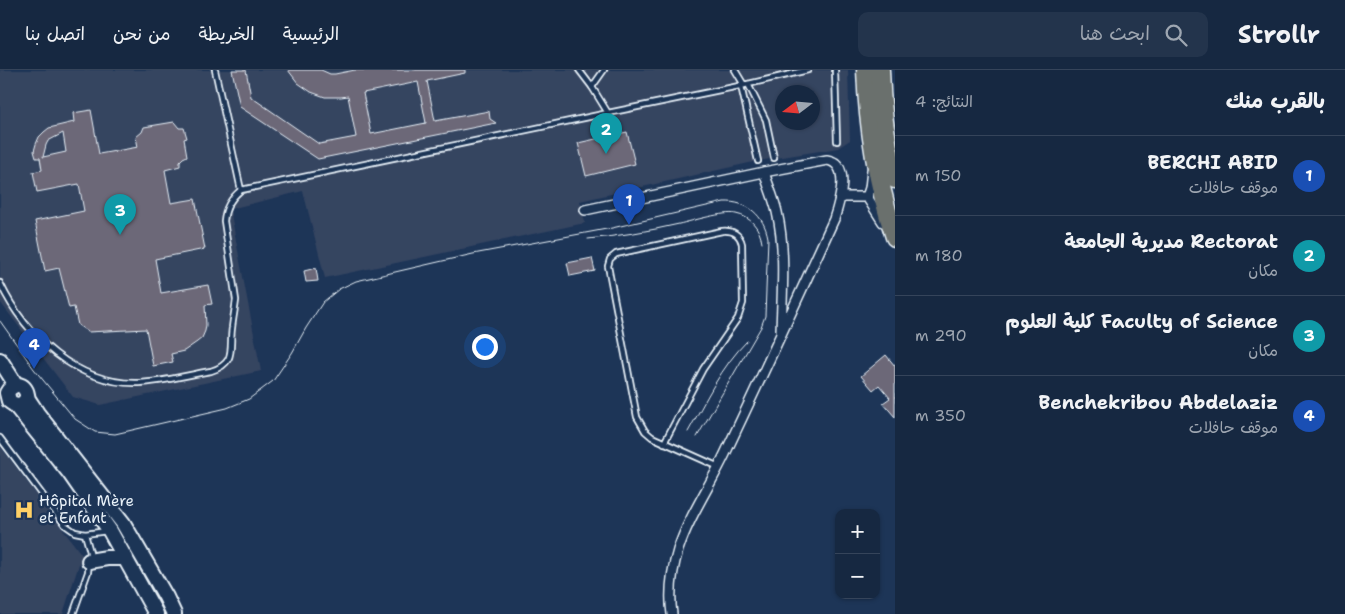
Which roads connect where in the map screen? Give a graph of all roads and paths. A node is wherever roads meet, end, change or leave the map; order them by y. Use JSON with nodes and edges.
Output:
{"nodes":[{"id":1,"x":215,"y":70,"type":"edge"},
{"id":2,"x":579,"y":70,"type":"edge"},
{"id":3,"x":604,"y":70,"type":"edge"},
{"id":4,"x":735,"y":70,"type":"edge"},
{"id":5,"x":808,"y":70,"type":"edge"},
{"id":6,"x":835,"y":70,"type":"edge"},
{"id":7,"x":866,"y":70,"type":"edge"},
{"id":8,"x":880,"y":70,"type":"edge"},
{"id":9,"x":744,"y":85,"type":"junction"},
{"id":10,"x":592,"y":87,"type":"junction"},
{"id":11,"x":608,"y":113,"type":"junction"},
{"id":12,"x":870,"y":127,"type":"junction"},
{"id":13,"x":837,"y":140,"type":"dead end"},
{"id":14,"x":774,"y":158,"type":"dead end"},
{"id":15,"x":758,"y":160,"type":"dead end"},
{"id":16,"x":764,"y":172,"type":"junction"},
{"id":17,"x":895,"y":179,"type":"edge"},
{"id":18,"x":241,"y":190,"type":"junction"},
{"id":19,"x":867,"y":196,"type":"junction"},
{"id":20,"x":841,"y":197,"type":"junction"},
{"id":21,"x":585,"y":210,"type":"dead end"},
{"id":22,"x":895,"y":237,"type":"edge"},
{"id":23,"x":895,"y":244,"type":"edge"},
{"id":24,"x":0,"y":283,"type":"edge"},
{"id":25,"x":781,"y":336,"type":"junction"},
{"id":26,"x":0,"y":360,"type":"edge"},
{"id":27,"x":8,"y":387,"type":"edge"},
{"id":28,"x":27,"y":397,"type":"junction"},
{"id":29,"x":15,"y":405,"type":"junction"},
{"id":30,"x":0,"y":438,"type":"edge"},
{"id":31,"x":664,"y":443,"type":"junction"},
{"id":32,"x":719,"y":467,"type":"junction"},
{"id":33,"x":123,"y":523,"type":"junction"},
{"id":34,"x":110,"y":531,"type":"junction"},
{"id":35,"x":85,"y":534,"type":"junction"},
{"id":36,"x":126,"y":558,"type":"junction"},
{"id":37,"x":89,"y":561,"type":"junction"},
{"id":38,"x":73,"y":614,"type":"edge"},
{"id":39,"x":156,"y":614,"type":"edge"},
{"id":40,"x":174,"y":614,"type":"edge"},
{"id":41,"x":672,"y":614,"type":"edge"}],
"edges":[{"from":1,"to":18,"type":"lane"},
{"from":2,"to":10,"type":"lane"},
{"from":3,"to":10,"type":"lane"},
{"from":4,"to":9,"type":"lane"},
{"from":5,"to":9,"type":"lane"},
{"from":6,"to":13,"type":"lane"},
{"from":7,"to":12,"type":"highway"},
{"from":8,"to":17,"type":"highway"},
{"from":9,"to":11,"type":"lane"},
{"from":9,"to":14,"type":"lane"},
{"from":9,"to":15,"type":"lane"},
{"from":10,"to":11,"type":"lane"},
{"from":11,"to":18,"type":"lane"},
{"from":12,"to":19,"type":"street"},
{"from":12,"to":22,"type":"highway"},
{"from":16,"to":20,"type":"street"},
{"from":16,"to":21,"type":"street"},
{"from":16,"to":25,"type":"street"},
{"from":18,"to":24,"type":"lane"},
{"from":19,"to":20,"type":"street"},
{"from":19,"to":23,"type":"street"},
{"from":20,"to":25,"type":"street"},
{"from":25,"to":32,"type":"street"},
{"from":26,"to":27,"type":"main road"},
{"from":27,"to":28,"type":"main road"},
{"from":27,"to":29,"type":"main road"},
{"from":28,"to":29,"type":"main road"},
{"from":28,"to":33,"type":"main road"},
{"from":29,"to":34,"type":"main road"},
{"from":30,"to":35,"type":"lane"},
{"from":31,"to":31,"type":"lane"},
{"from":31,"to":32,"type":"lane"},
{"from":32,"to":41,"type":"street"},
{"from":33,"to":34,"type":"main road"},
{"from":33,"to":40,"type":"main road"},
{"from":34,"to":35,"type":"lane"},
{"from":34,"to":36,"type":"main road"},
{"from":35,"to":37,"type":"lane"},
{"from":36,"to":37,"type":"main road"},
{"from":36,"to":39,"type":"main road"},
{"from":37,"to":38,"type":"lane"}]}
